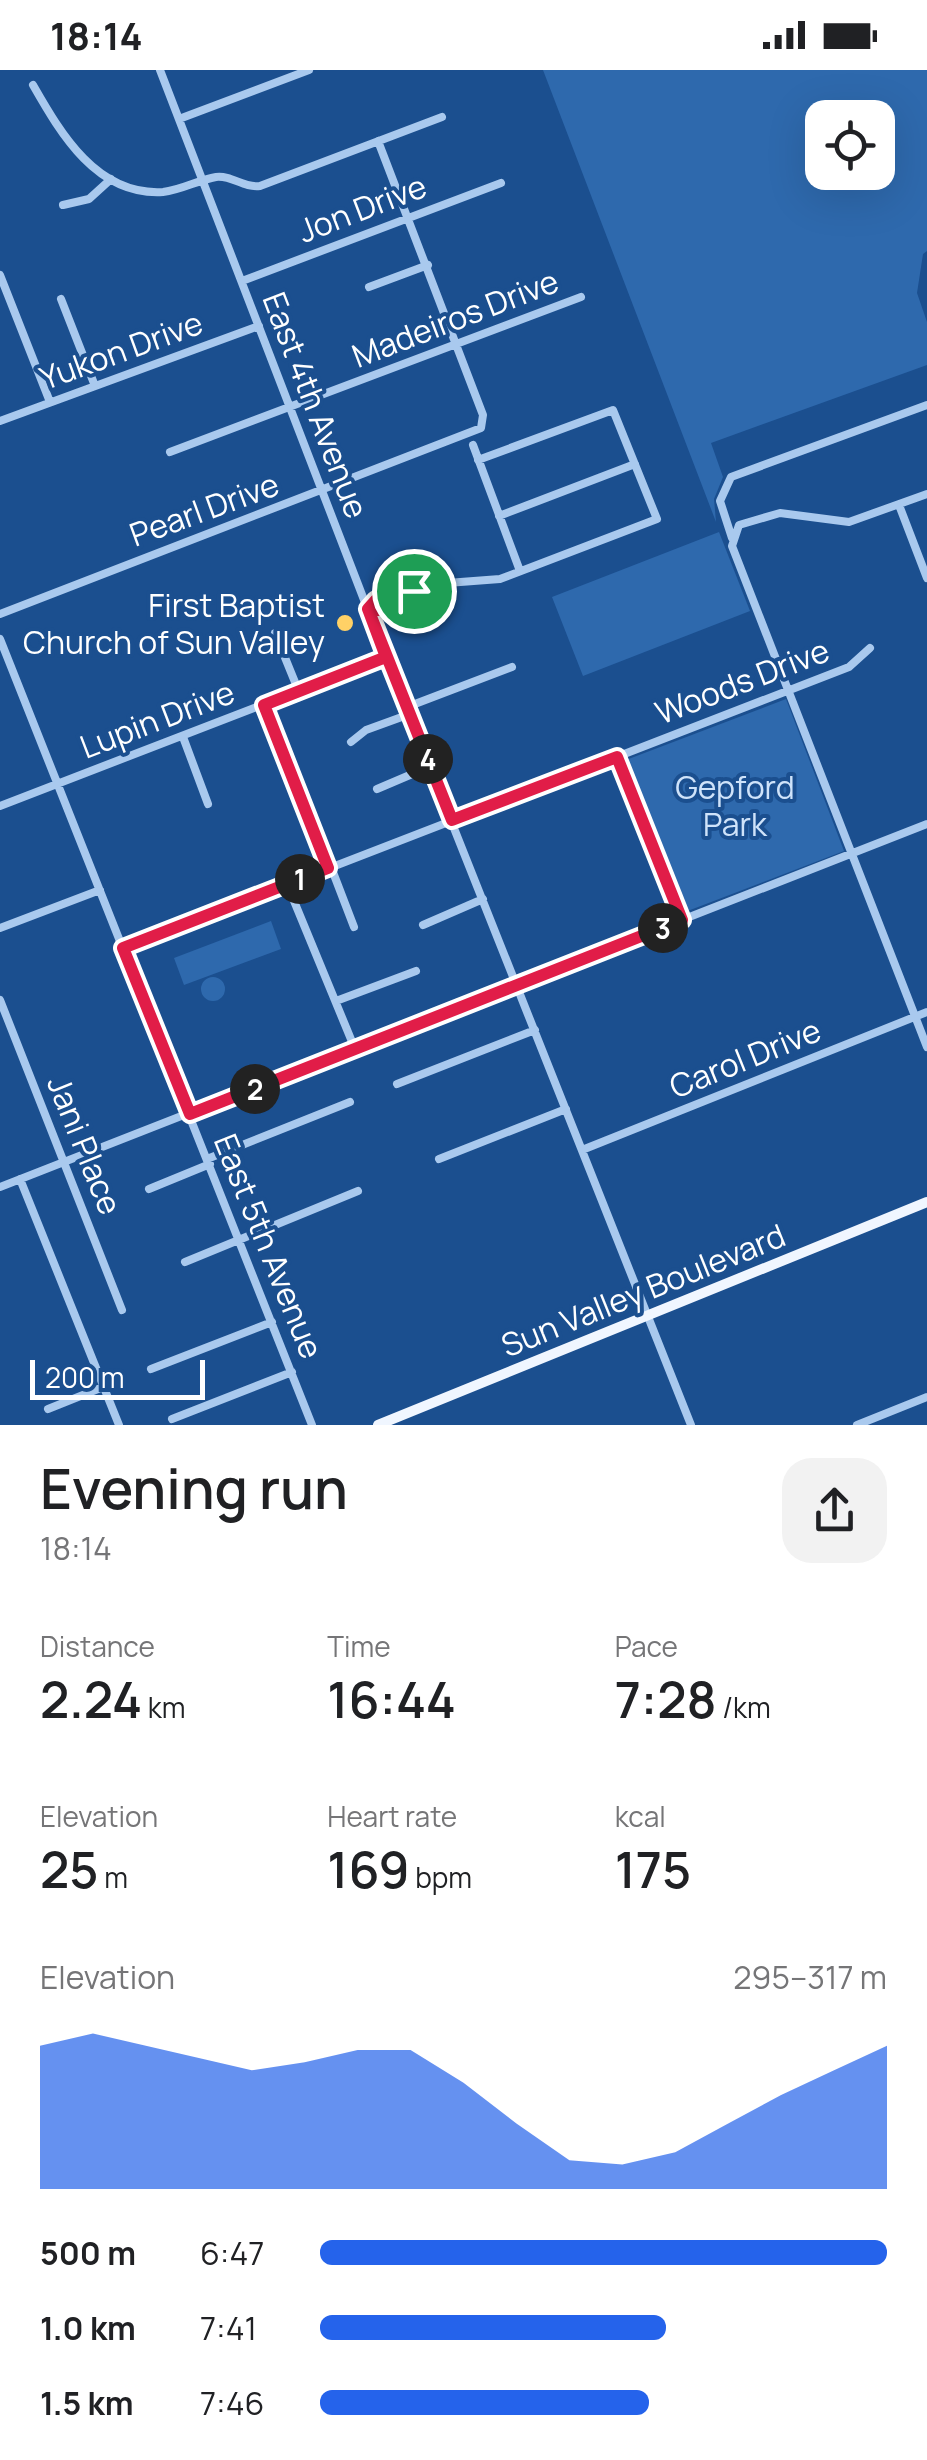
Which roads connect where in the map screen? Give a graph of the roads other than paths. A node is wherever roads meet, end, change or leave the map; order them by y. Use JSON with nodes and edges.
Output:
{"nodes":[{"id":1,"x":160,"y":70,"type":"edge"},
{"id":2,"x":309,"y":70,"type":"edge"},
{"id":3,"x":33,"y":85,"type":"dead end"},
{"id":4,"x":442,"y":117,"type":"dead end"},
{"id":5,"x":179,"y":119,"type":"junction"},
{"id":6,"x":378,"y":141,"type":"junction"},
{"id":7,"x":111,"y":179,"type":"junction"},
{"id":8,"x":203,"y":182,"type":"junction"},
{"id":9,"x":501,"y":182,"type":"dead end"},
{"id":10,"x":63,"y":205,"type":"dead end"},
{"id":11,"x":408,"y":218,"type":"junction"},
{"id":12,"x":428,"y":265,"type":"junction"},
{"id":13,"x":0,"y":274,"type":"edge"},
{"id":14,"x":242,"y":280,"type":"junction"},
{"id":15,"x":369,"y":286,"type":"dead end"},
{"id":16,"x":581,"y":297,"type":"dead end"},
{"id":17,"x":60,"y":299,"type":"dead end"},
{"id":18,"x":259,"y":326,"type":"junction"},
{"id":19,"x":456,"y":344,"type":"junction"},
{"id":20,"x":95,"y":386,"type":"junction"},
{"id":21,"x":50,"y":402,"type":"junction"},
{"id":22,"x":927,"y":405,"type":"edge"},
{"id":23,"x":290,"y":407,"type":"junction"},
{"id":24,"x":0,"y":421,"type":"edge"},
{"id":25,"x":472,"y":445,"type":"dead end"},
{"id":26,"x":170,"y":452,"type":"dead end"},
{"id":27,"x":478,"y":460,"type":"junction"},
{"id":28,"x":635,"y":464,"type":"junction"},
{"id":29,"x":324,"y":491,"type":"junction"},
{"id":30,"x":927,"y":494,"type":"edge"},
{"id":31,"x":899,"y":505,"type":"junction"},
{"id":32,"x":500,"y":516,"type":"junction"},
{"id":33,"x":732,"y":541,"type":"junction"},
{"id":34,"x":520,"y":571,"type":"junction"},
{"id":35,"x":927,"y":578,"type":"edge"},
{"id":36,"x":368,"y":609,"type":"junction"},
{"id":37,"x":0,"y":614,"type":"edge"},
{"id":38,"x":274,"y":632,"type":"dead end"},
{"id":39,"x":0,"y":640,"type":"edge"},
{"id":40,"x":870,"y":648,"type":"dead end"},
{"id":41,"x":386,"y":657,"type":"junction"},
{"id":42,"x":512,"y":667,"type":"dead end"},
{"id":43,"x":789,"y":690,"type":"junction"},
{"id":44,"x":299,"y":692,"type":"junction"},
{"id":45,"x":264,"y":705,"type":"junction"},
{"id":46,"x":409,"y":710,"type":"junction"},
{"id":47,"x":183,"y":737,"type":"junction"},
{"id":48,"x":352,"y":742,"type":"dead end"},
{"id":49,"x":617,"y":757,"type":"junction"},
{"id":50,"x":430,"y":766,"type":"junction"},
{"id":51,"x":58,"y":784,"type":"junction"},
{"id":52,"x":377,"y":789,"type":"dead end"},
{"id":53,"x":208,"y":804,"type":"dead end"},
{"id":54,"x":0,"y":806,"type":"edge"},
{"id":55,"x":452,"y":820,"type":"junction"},
{"id":56,"x":927,"y":824,"type":"edge"},
{"id":57,"x":851,"y":854,"type":"junction"},
{"id":58,"x":330,"y":868,"type":"junction"},
{"id":59,"x":287,"y":884,"type":"junction"},
{"id":60,"x":100,"y":890,"type":"junction"},
{"id":61,"x":483,"y":900,"type":"junction"},
{"id":62,"x":682,"y":920,"type":"junction"},
{"id":63,"x":423,"y":925,"type":"dead end"},
{"id":64,"x":354,"y":927,"type":"dead end"},
{"id":65,"x":0,"y":928,"type":"edge"},
{"id":66,"x":123,"y":948,"type":"junction"},
{"id":67,"x":416,"y":971,"type":"dead end"},
{"id":68,"x":517,"y":986,"type":"junction"},
{"id":69,"x":0,"y":1000,"type":"edge"},
{"id":70,"x":336,"y":1001,"type":"junction"},
{"id":71,"x":927,"y":1012,"type":"edge"},
{"id":72,"x":916,"y":1017,"type":"junction"},
{"id":73,"x":535,"y":1030,"type":"junction"},
{"id":74,"x":927,"y":1047,"type":"edge"},
{"id":75,"x":354,"y":1049,"type":"junction"},
{"id":76,"x":396,"y":1084,"type":"dead end"},
{"id":77,"x":350,"y":1102,"type":"dead end"},
{"id":78,"x":566,"y":1109,"type":"junction"},
{"id":79,"x":190,"y":1114,"type":"junction"},
{"id":80,"x":582,"y":1150,"type":"junction"},
{"id":81,"x":439,"y":1159,"type":"dead end"},
{"id":82,"x":64,"y":1162,"type":"junction"},
{"id":83,"x":208,"y":1162,"type":"junction"},
{"id":84,"x":20,"y":1179,"type":"junction"},
{"id":85,"x":0,"y":1187,"type":"edge"},
{"id":86,"x":149,"y":1189,"type":"dead end"},
{"id":87,"x":358,"y":1191,"type":"dead end"},
{"id":88,"x":927,"y":1202,"type":"edge"},
{"id":89,"x":239,"y":1239,"type":"junction"},
{"id":90,"x":185,"y":1262,"type":"dead end"},
{"id":91,"x":122,"y":1310,"type":"dead end"},
{"id":92,"x":648,"y":1315,"type":"junction"},
{"id":93,"x":272,"y":1322,"type":"junction"},
{"id":94,"x":151,"y":1369,"type":"dead end"},
{"id":95,"x":292,"y":1372,"type":"junction"},
{"id":96,"x":103,"y":1387,"type":"junction"},
{"id":97,"x":927,"y":1397,"type":"edge"},
{"id":98,"x":48,"y":1409,"type":"dead end"},
{"id":99,"x":172,"y":1419,"type":"dead end"},
{"id":100,"x":118,"y":1425,"type":"edge"},
{"id":101,"x":312,"y":1425,"type":"edge"},
{"id":102,"x":378,"y":1425,"type":"edge"},
{"id":103,"x":691,"y":1425,"type":"edge"},
{"id":104,"x":857,"y":1425,"type":"edge"}],
"edges":[{"from":1,"to":5,"type":"street","name":"East 4th Avenue"},
{"from":2,"to":5,"type":"street"},
{"from":3,"to":7,"type":"street"},
{"from":4,"to":6,"type":"street"},
{"from":5,"to":8,"type":"street","name":"East 4th Avenue"},
{"from":6,"to":8,"type":"street"},
{"from":6,"to":11,"type":"street"},
{"from":7,"to":8,"type":"street"},
{"from":7,"to":10,"type":"street"},
{"from":8,"to":14,"type":"street","name":"East 4th Avenue"},
{"from":9,"to":11,"type":"street","name":"Jon Drive"},
{"from":11,"to":12,"type":"street"},
{"from":11,"to":14,"type":"street","name":"Jon Drive"},
{"from":12,"to":15,"type":"street"},
{"from":12,"to":19,"type":"street"},
{"from":13,"to":21,"type":"street"},
{"from":14,"to":18,"type":"street","name":"East 4th Avenue"},
{"from":16,"to":19,"type":"street","name":"Madeiros Drive"},
{"from":17,"to":20,"type":"street"},
{"from":18,"to":20,"type":"street","name":"Yukon Drive"},
{"from":18,"to":23,"type":"street","name":"East 4th Avenue"},
{"from":19,"to":23,"type":"street","name":"Madeiros Drive"},
{"from":19,"to":29,"type":"street","name":"Pearl Drive"},
{"from":20,"to":21,"type":"street","name":"Yukon Drive"},
{"from":21,"to":24,"type":"street","name":"Yukon Drive"},
{"from":22,"to":33,"type":"street"},
{"from":23,"to":26,"type":"street","name":"Madeiros Drive"},
{"from":23,"to":29,"type":"street","name":"East 4th Avenue"},
{"from":25,"to":27,"type":"street"},
{"from":27,"to":28,"type":"street"},
{"from":27,"to":32,"type":"street"},
{"from":28,"to":32,"type":"street"},
{"from":28,"to":34,"type":"street"},
{"from":29,"to":36,"type":"street","name":"East 4th Avenue"},
{"from":29,"to":37,"type":"street","name":"Pearl Drive"},
{"from":30,"to":31,"type":"street"},
{"from":31,"to":33,"type":"street"},
{"from":31,"to":35,"type":"street"},
{"from":32,"to":34,"type":"street"},
{"from":33,"to":43,"type":"street"},
{"from":34,"to":36,"type":"street"},
{"from":36,"to":41,"type":"street","name":"East 4th Avenue"},
{"from":38,"to":44,"type":"street"},
{"from":39,"to":51,"type":"street","name":"East 5th Avenue"},
{"from":40,"to":43,"type":"street","name":"Woods Drive"},
{"from":41,"to":44,"type":"street","name":"Lupin Drive"},
{"from":41,"to":46,"type":"street","name":"East 4th Avenue"},
{"from":42,"to":46,"type":"street"},
{"from":43,"to":49,"type":"street","name":"Woods Drive"},
{"from":43,"to":57,"type":"street"},
{"from":44,"to":45,"type":"street","name":"Lupin Drive"},
{"from":45,"to":47,"type":"street","name":"Lupin Drive"},
{"from":45,"to":58,"type":"street"},
{"from":46,"to":48,"type":"street"},
{"from":46,"to":50,"type":"street","name":"East 4th Avenue"},
{"from":47,"to":51,"type":"street","name":"Lupin Drive"},
{"from":47,"to":53,"type":"street"},
{"from":49,"to":55,"type":"street","name":"Woods Drive"},
{"from":49,"to":62,"type":"street"},
{"from":50,"to":52,"type":"street"},
{"from":50,"to":55,"type":"street","name":"East 4th Avenue"},
{"from":51,"to":54,"type":"street","name":"Lupin Drive"},
{"from":51,"to":60,"type":"street","name":"East 5th Avenue"},
{"from":55,"to":58,"type":"street","name":"Woods Drive"},
{"from":55,"to":61,"type":"street","name":"East 4th Avenue"},
{"from":56,"to":57,"type":"street"},
{"from":57,"to":62,"type":"street"},
{"from":57,"to":72,"type":"street"},
{"from":58,"to":59,"type":"street","name":"Woods Drive"},
{"from":58,"to":64,"type":"street"},
{"from":59,"to":66,"type":"street","name":"Woods Drive"},
{"from":59,"to":70,"type":"street"},
{"from":60,"to":65,"type":"street"},
{"from":60,"to":66,"type":"street","name":"East 5th Avenue"},
{"from":61,"to":63,"type":"street"},
{"from":61,"to":68,"type":"street","name":"East 4th Avenue"},
{"from":62,"to":68,"type":"street"},
{"from":66,"to":79,"type":"street","name":"East 5th Avenue"},
{"from":67,"to":70,"type":"street"},
{"from":68,"to":73,"type":"street","name":"East 4th Avenue"},
{"from":68,"to":75,"type":"street"},
{"from":69,"to":82,"type":"street","name":"Jani Place"},
{"from":70,"to":75,"type":"street"},
{"from":71,"to":72,"type":"street","name":"Carol Drive"},
{"from":72,"to":74,"type":"street"},
{"from":72,"to":80,"type":"street","name":"Carol Drive"},
{"from":73,"to":76,"type":"street"},
{"from":73,"to":78,"type":"street","name":"East 4th Avenue"},
{"from":75,"to":79,"type":"street"},
{"from":77,"to":83,"type":"street"},
{"from":78,"to":80,"type":"street","name":"East 4th Avenue"},
{"from":78,"to":81,"type":"street"},
{"from":79,"to":82,"type":"street"},
{"from":79,"to":83,"type":"street","name":"East 5th Avenue"},
{"from":80,"to":92,"type":"street","name":"East 4th Avenue"},
{"from":82,"to":84,"type":"street"},
{"from":82,"to":91,"type":"street","name":"Jani Place"},
{"from":83,"to":86,"type":"street"},
{"from":83,"to":89,"type":"street","name":"East 5th Avenue"},
{"from":84,"to":85,"type":"street"},
{"from":84,"to":96,"type":"street"},
{"from":87,"to":89,"type":"street"},
{"from":88,"to":92,"type":"main road","name":"Sun Valley Boulevard"},
{"from":89,"to":90,"type":"street"},
{"from":89,"to":93,"type":"street","name":"East 5th Avenue"},
{"from":92,"to":102,"type":"main road","name":"Sun Valley Boulevard"},
{"from":92,"to":103,"type":"street","name":"East 4th Avenue"},
{"from":93,"to":94,"type":"street"},
{"from":93,"to":95,"type":"street","name":"East 5th Avenue"},
{"from":95,"to":99,"type":"street"},
{"from":95,"to":101,"type":"street","name":"East 5th Avenue"},
{"from":96,"to":98,"type":"street"},
{"from":96,"to":100,"type":"street"},
{"from":97,"to":104,"type":"street"}]}
